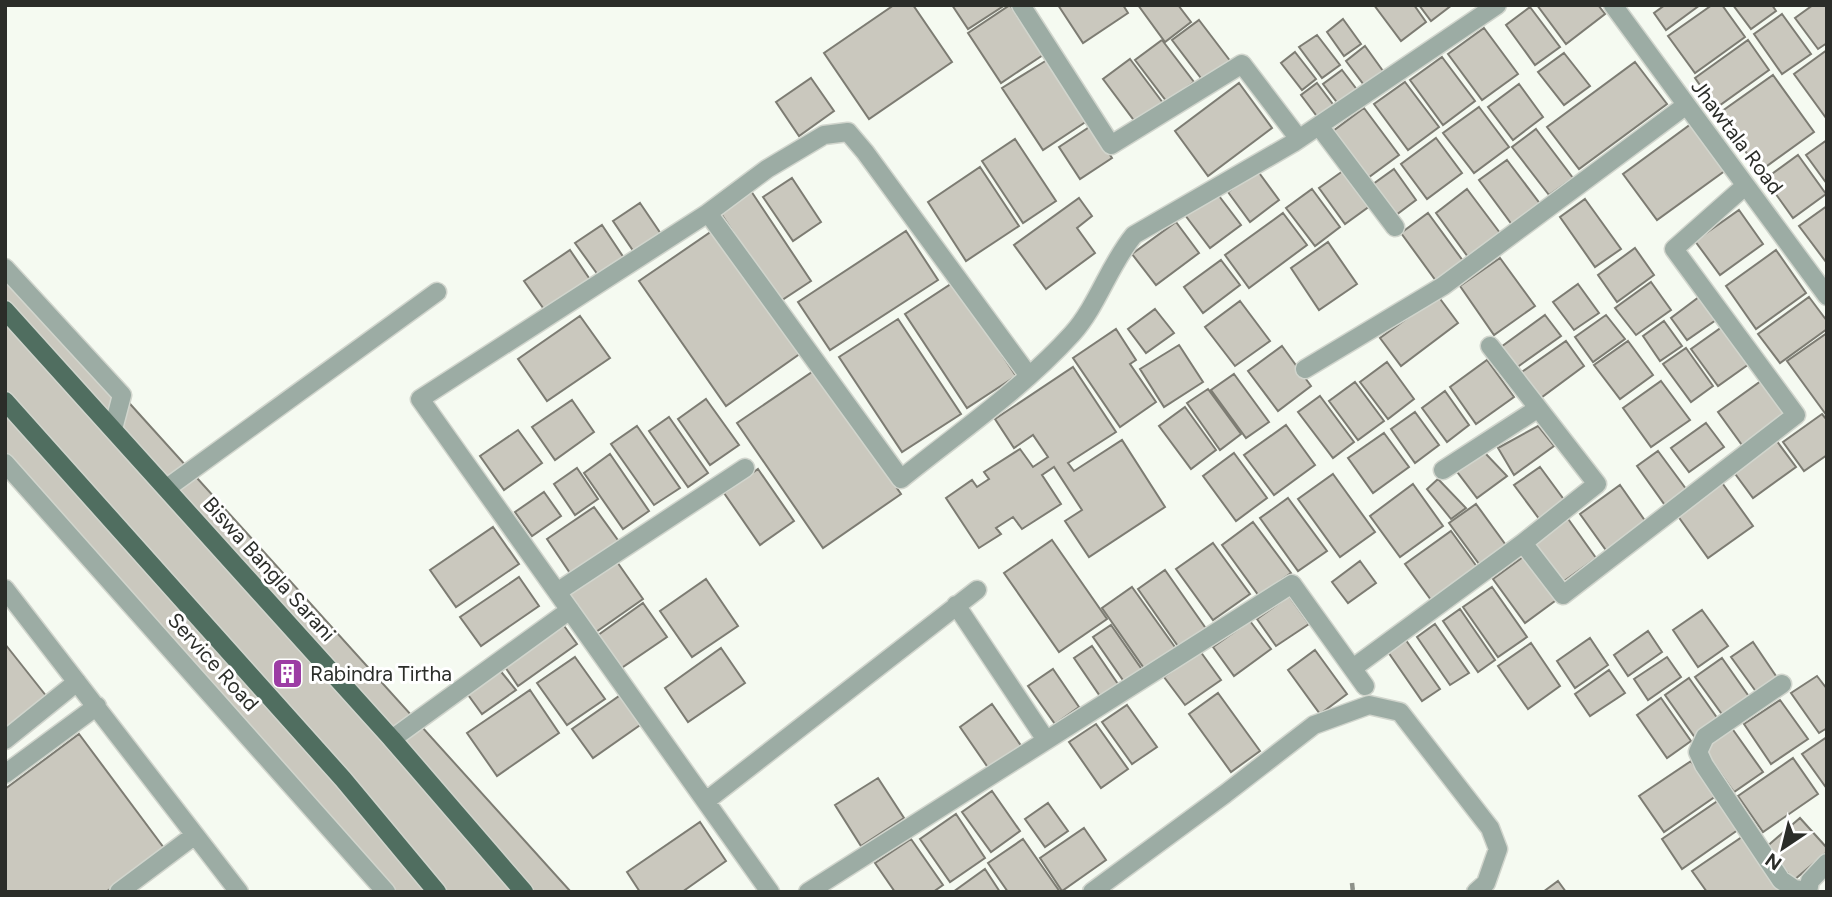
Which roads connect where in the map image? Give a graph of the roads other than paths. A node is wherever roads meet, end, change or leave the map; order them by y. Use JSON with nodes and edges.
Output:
{"nodes":[{"id":1,"x":1021,"y":5,"type":"edge"},
{"id":2,"x":1497,"y":5,"type":"edge"},
{"id":3,"x":1613,"y":5,"type":"edge"},
{"id":4,"x":1685,"y":106,"type":"junction"},
{"id":5,"x":1319,"y":126,"type":"junction"},
{"id":6,"x":1299,"y":139,"type":"junction"},
{"id":7,"x":1745,"y":186,"type":"junction"},
{"id":8,"x":708,"y":213,"type":"junction"},
{"id":9,"x":1395,"y":228,"type":"dead end"},
{"id":10,"x":5,"y":268,"type":"edge"},
{"id":11,"x":1821,"y":277,"type":"edge"},
{"id":12,"x":438,"y":292,"type":"dead end"},
{"id":13,"x":1827,"y":296,"type":"edge"},
{"id":14,"x":5,"y":310,"type":"edge"},
{"id":15,"x":1490,"y":346,"type":"dead end"},
{"id":16,"x":1305,"y":369,"type":"dead end"},
{"id":17,"x":1029,"y":376,"type":"junction"},
{"id":18,"x":5,"y":401,"type":"edge"},
{"id":19,"x":1537,"y":409,"type":"junction"},
{"id":20,"x":113,"y":429,"type":"junction"},
{"id":21,"x":5,"y":463,"type":"edge"},
{"id":22,"x":745,"y":468,"type":"dead end"},
{"id":23,"x":1443,"y":470,"type":"dead end"},
{"id":24,"x":167,"y":488,"type":"junction"},
{"id":25,"x":1523,"y":542,"type":"junction"},
{"id":26,"x":977,"y":590,"type":"dead end"},
{"id":27,"x":6,"y":591,"type":"edge"},
{"id":28,"x":557,"y":592,"type":"junction"},
{"id":29,"x":956,"y":606,"type":"junction"},
{"id":30,"x":570,"y":610,"type":"junction"},
{"id":31,"x":12,"y":612,"type":"edge"},
{"id":32,"x":1353,"y":668,"type":"junction"},
{"id":33,"x":77,"y":682,"type":"junction"},
{"id":34,"x":1782,"y":684,"type":"dead end"},
{"id":35,"x":1366,"y":685,"type":"dead end"},
{"id":36,"x":96,"y":706,"type":"junction"},
{"id":37,"x":392,"y":739,"type":"junction"},
{"id":38,"x":5,"y":740,"type":"edge"},
{"id":39,"x":1046,"y":740,"type":"junction"},
{"id":40,"x":5,"y":774,"type":"edge"},
{"id":41,"x":706,"y":801,"type":"junction"},
{"id":42,"x":195,"y":835,"type":"junction"},
{"id":43,"x":1827,"y":863,"type":"edge"},
{"id":44,"x":1808,"y":891,"type":"edge"},
{"id":45,"x":119,"y":892,"type":"edge"},
{"id":46,"x":239,"y":892,"type":"edge"},
{"id":47,"x":386,"y":892,"type":"edge"},
{"id":48,"x":437,"y":892,"type":"edge"},
{"id":49,"x":524,"y":892,"type":"edge"},
{"id":50,"x":770,"y":892,"type":"edge"},
{"id":51,"x":808,"y":892,"type":"edge"},
{"id":52,"x":1092,"y":892,"type":"edge"},
{"id":53,"x":1476,"y":892,"type":"edge"}],
"edges":[{"from":1,"to":6,"type":"street"},
{"from":2,"to":5,"type":"street"},
{"from":3,"to":4,"type":"street","name":"Jhawtala Road"},
{"from":4,"to":7,"type":"street","name":"Jhawtala Road"},
{"from":4,"to":16,"type":"street"},
{"from":5,"to":6,"type":"street"},
{"from":5,"to":9,"type":"street"},
{"from":6,"to":17,"type":"street"},
{"from":7,"to":11,"type":"street","name":"Jhawtala Road"},
{"from":7,"to":25,"type":"street"},
{"from":8,"to":17,"type":"street"},
{"from":8,"to":17,"type":"street"},
{"from":8,"to":28,"type":"street"},
{"from":10,"to":20,"type":"street"},
{"from":11,"to":13,"type":"street","name":"Jhawtala Road"},
{"from":12,"to":24,"type":"street"},
{"from":14,"to":20,"type":"main road","name":"Biswa Bangla Sarani"},
{"from":15,"to":19,"type":"street"},
{"from":18,"to":48,"type":"main road"},
{"from":19,"to":23,"type":"street"},
{"from":19,"to":25,"type":"street"},
{"from":20,"to":24,"type":"main road","name":"Biswa Bangla Sarani"},
{"from":21,"to":47,"type":"street","name":"Service Road"},
{"from":22,"to":28,"type":"street"},
{"from":24,"to":37,"type":"main road","name":"Biswa Bangla Sarani"},
{"from":25,"to":32,"type":"street"},
{"from":26,"to":29,"type":"street"},
{"from":27,"to":31,"type":"street"},
{"from":28,"to":30,"type":"street"},
{"from":29,"to":39,"type":"street"},
{"from":29,"to":41,"type":"street"},
{"from":30,"to":37,"type":"street"},
{"from":30,"to":41,"type":"street"},
{"from":31,"to":33,"type":"street"},
{"from":32,"to":35,"type":"street"},
{"from":32,"to":39,"type":"street"},
{"from":33,"to":36,"type":"street"},
{"from":33,"to":38,"type":"street"},
{"from":34,"to":44,"type":"street"},
{"from":36,"to":40,"type":"street"},
{"from":36,"to":42,"type":"street"},
{"from":37,"to":49,"type":"main road","name":"Biswa Bangla Sarani"},
{"from":39,"to":51,"type":"street"},
{"from":41,"to":50,"type":"street"},
{"from":42,"to":45,"type":"street"},
{"from":42,"to":46,"type":"street"},
{"from":43,"to":44,"type":"street"},
{"from":52,"to":53,"type":"street"}]}
